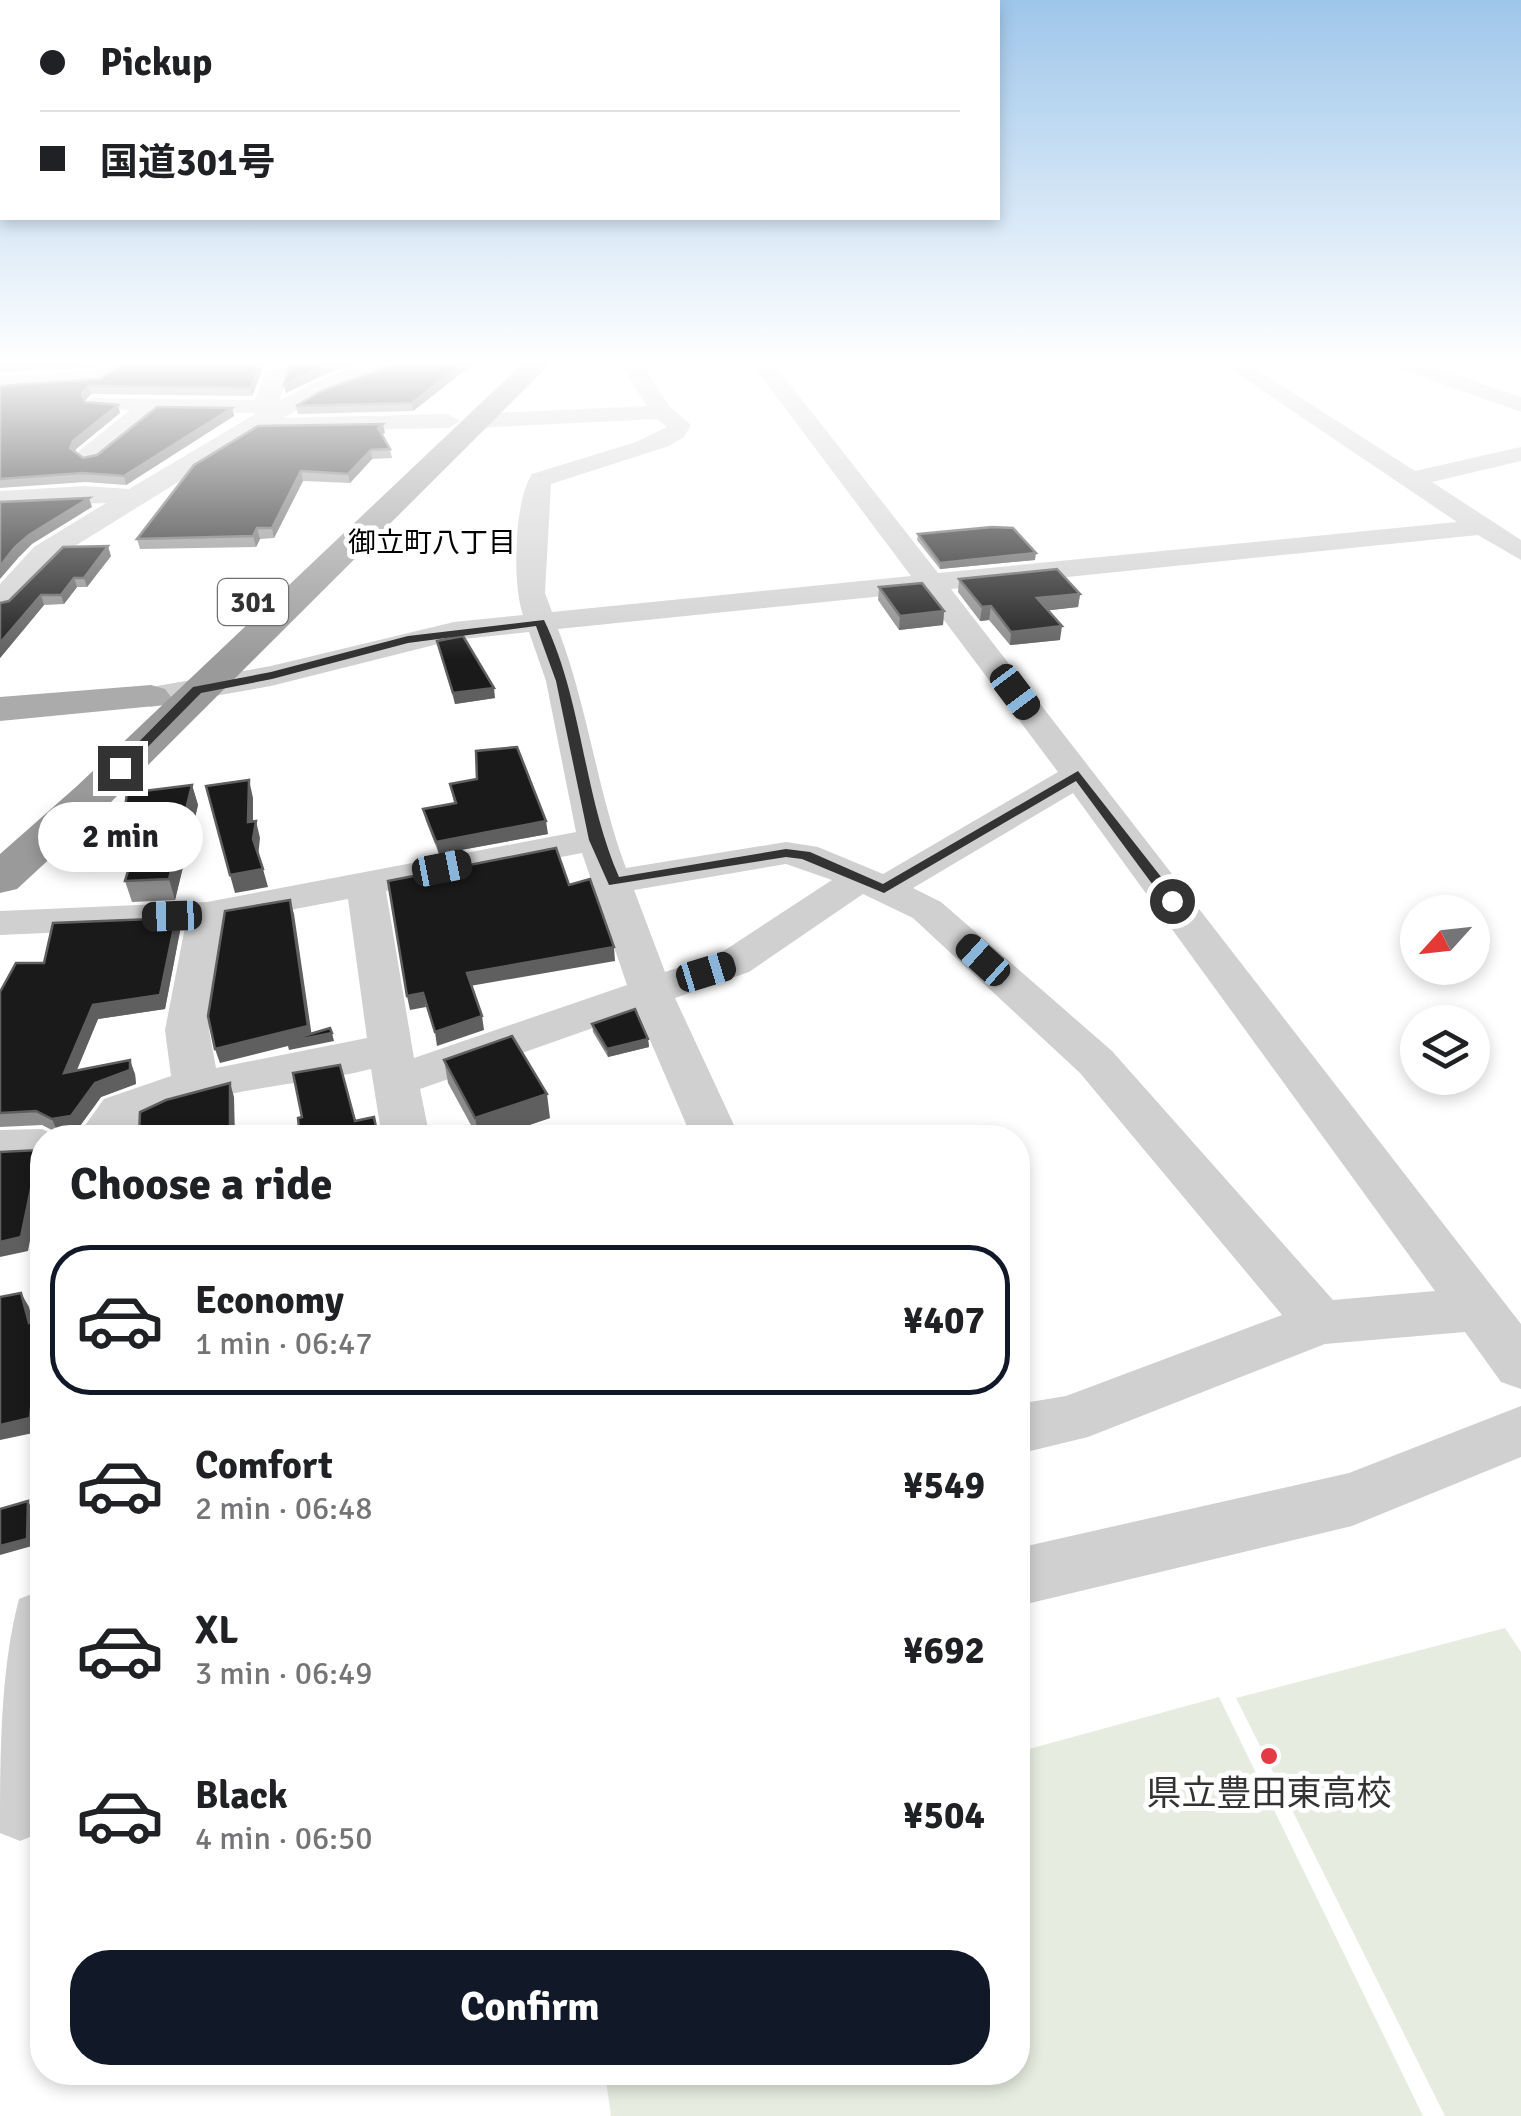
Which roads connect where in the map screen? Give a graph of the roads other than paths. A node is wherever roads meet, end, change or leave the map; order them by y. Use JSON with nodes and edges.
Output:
{"nodes":[{"id":1,"x":188,"y":463,"type":"edge"},
{"id":2,"x":415,"y":463,"type":"edge"},
{"id":3,"x":421,"y":463,"type":"edge"},
{"id":4,"x":591,"y":463,"type":"edge"},
{"id":5,"x":839,"y":463,"type":"edge"},
{"id":6,"x":1383,"y":463,"type":"edge"},
{"id":7,"x":1483,"y":463,"type":"edge"},
{"id":8,"x":1409,"y":480,"type":"junction"},
{"id":9,"x":134,"y":497,"type":"junction"},
{"id":10,"x":0,"y":498,"type":"edge"},
{"id":11,"x":1482,"y":526,"type":"junction"},
{"id":12,"x":1521,"y":552,"type":"edge"},
{"id":13,"x":14,"y":570,"type":"edge"},
{"id":14,"x":930,"y":582,"type":"junction"},
{"id":15,"x":0,"y":602,"type":"edge"},
{"id":16,"x":540,"y":622,"type":"junction"},
{"id":17,"x":198,"y":690,"type":"junction"},
{"id":18,"x":151,"y":697,"type":"junction"},
{"id":19,"x":0,"y":709,"type":"edge"},
{"id":20,"x":1078,"y":775,"type":"junction"},
{"id":21,"x":0,"y":837,"type":"edge"},
{"id":22,"x":596,"y":840,"type":"junction"},
{"id":23,"x":0,"y":879,"type":"edge"},
{"id":24,"x":614,"y":882,"type":"junction"},
{"id":25,"x":365,"y":883,"type":"junction"},
{"id":26,"x":872,"y":883,"type":"junction"},
{"id":27,"x":207,"y":914,"type":"junction"},
{"id":28,"x":0,"y":923,"type":"edge"},
{"id":29,"x":650,"y":990,"type":"junction"},
{"id":30,"x":392,"y":1064,"type":"junction"},
{"id":31,"x":196,"y":1087,"type":"junction"},
{"id":32,"x":110,"y":1125,"type":"edge"},
{"id":33,"x":404,"y":1125,"type":"edge"},
{"id":34,"x":710,"y":1125,"type":"edge"},
{"id":35,"x":30,"y":1146,"type":"edge"},
{"id":36,"x":0,"y":1147,"type":"edge"},
{"id":37,"x":1479,"y":1309,"type":"junction"},
{"id":38,"x":1321,"y":1323,"type":"junction"},
{"id":39,"x":1521,"y":1366,"type":"edge"},
{"id":40,"x":1030,"y":1426,"type":"edge"},
{"id":41,"x":1521,"y":1431,"type":"edge"},
{"id":42,"x":1030,"y":1574,"type":"edge"},
{"id":43,"x":30,"y":1727,"type":"edge"},
{"id":44,"x":21,"y":1806,"type":"edge"}],
"edges":[{"from":1,"to":9,"type":"street"},
{"from":2,"to":18,"type":"highway","number":"301"},
{"from":3,"to":17,"type":"highway","number":"301"},
{"from":4,"to":16,"type":"street"},
{"from":5,"to":14,"type":"street"},
{"from":6,"to":8,"type":"street"},
{"from":7,"to":8,"type":"street"},
{"from":8,"to":11,"type":"street"},
{"from":9,"to":10,"type":"street"},
{"from":9,"to":13,"type":"street"},
{"from":11,"to":12,"type":"street"},
{"from":11,"to":14,"type":"street"},
{"from":13,"to":15,"type":"street"},
{"from":14,"to":16,"type":"street"},
{"from":14,"to":20,"type":"street"},
{"from":16,"to":17,"type":"street"},
{"from":16,"to":22,"type":"street"},
{"from":17,"to":18,"type":"street"},
{"from":17,"to":23,"type":"highway","number":"301"},
{"from":18,"to":19,"type":"main road"},
{"from":18,"to":21,"type":"highway","number":"301"},
{"from":20,"to":26,"type":"street"},
{"from":20,"to":37,"type":"street"},
{"from":22,"to":24,"type":"street"},
{"from":22,"to":25,"type":"street"},
{"from":24,"to":26,"type":"street"},
{"from":24,"to":29,"type":"street"},
{"from":25,"to":27,"type":"street"},
{"from":25,"to":30,"type":"street"},
{"from":26,"to":29,"type":"street"},
{"from":26,"to":38,"type":"street"},
{"from":27,"to":28,"type":"street"},
{"from":27,"to":31,"type":"street"},
{"from":29,"to":30,"type":"street"},
{"from":29,"to":34,"type":"street"},
{"from":30,"to":31,"type":"street"},
{"from":30,"to":33,"type":"street"},
{"from":31,"to":32,"type":"street"},
{"from":35,"to":36,"type":"street"},
{"from":37,"to":38,"type":"street"},
{"from":37,"to":39,"type":"street"},
{"from":38,"to":40,"type":"street"},
{"from":41,"to":42,"type":"street"},
{"from":43,"to":44,"type":"street"}]}
